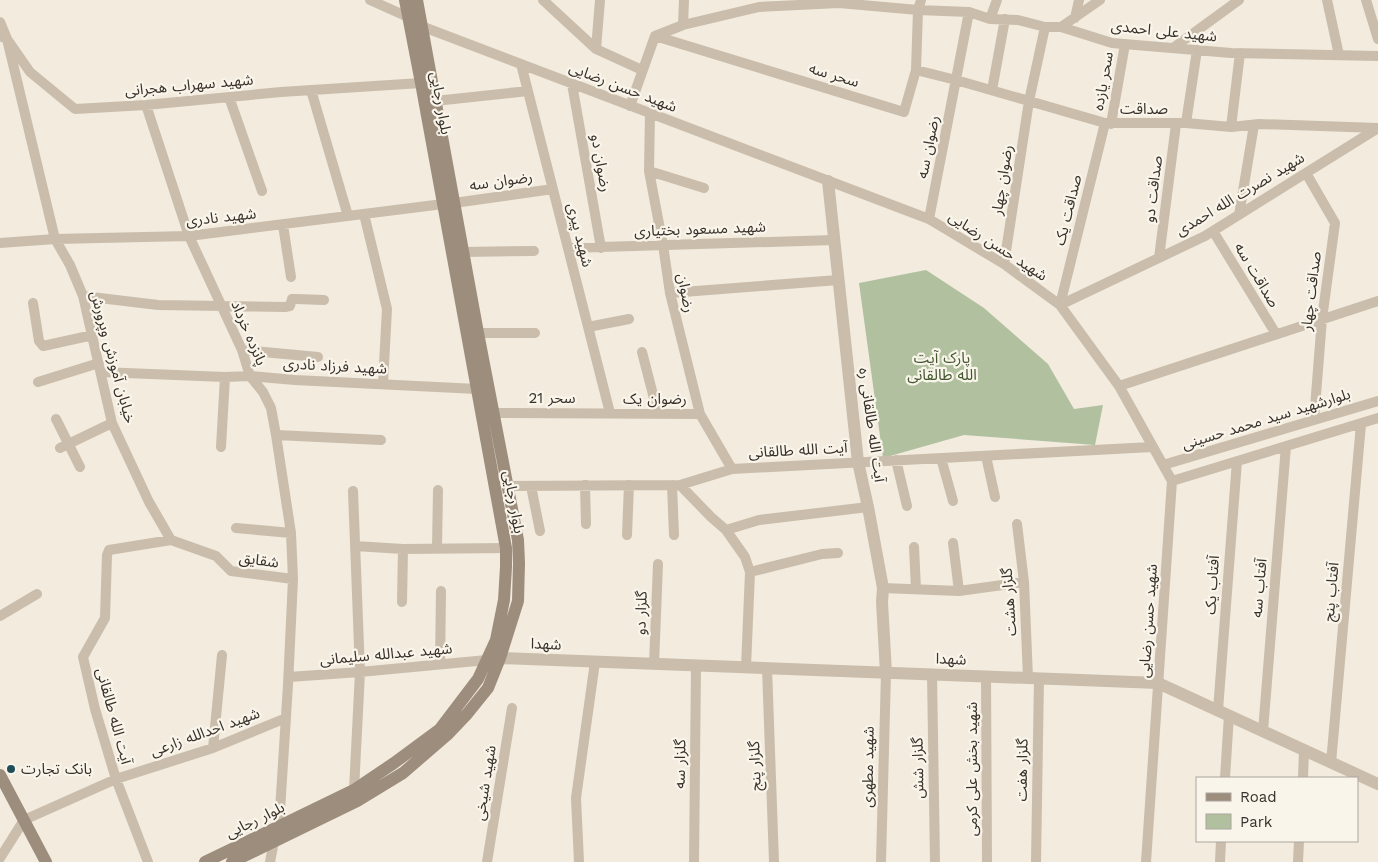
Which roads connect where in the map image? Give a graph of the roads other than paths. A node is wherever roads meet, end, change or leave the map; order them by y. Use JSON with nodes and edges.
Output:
{"nodes":[{"id":1,"x":370,"y":0,"type":"edge"},
{"id":2,"x":405,"y":0,"type":"edge"},
{"id":3,"x":417,"y":0,"type":"edge"},
{"id":4,"x":543,"y":0,"type":"edge"},
{"id":5,"x":600,"y":0,"type":"edge"},
{"id":6,"x":684,"y":0,"type":"edge"},
{"id":7,"x":997,"y":0,"type":"edge"},
{"id":8,"x":1079,"y":0,"type":"edge"},
{"id":9,"x":1100,"y":0,"type":"edge"},
{"id":10,"x":1239,"y":0,"type":"edge"},
{"id":11,"x":1327,"y":0,"type":"edge"},
{"id":12,"x":1366,"y":0,"type":"edge"},
{"id":13,"x":839,"y":2,"type":"edge"},
{"id":14,"x":759,"y":3,"type":"edge"},
{"id":15,"x":919,"y":5,"type":"edge"},
{"id":16,"x":969,"y":12,"type":"junction"},
{"id":17,"x":408,"y":17,"type":"junction"},
{"id":18,"x":1074,"y":18,"type":"junction"},
{"id":19,"x":990,"y":19,"type":"junction"},
{"id":20,"x":1005,"y":19,"type":"junction"},
{"id":21,"x":0,"y":22,"type":"edge"},
{"id":22,"x":683,"y":24,"type":"junction"},
{"id":23,"x":421,"y":26,"type":"junction"},
{"id":24,"x":1045,"y":27,"type":"junction"},
{"id":25,"x":1061,"y":27,"type":"junction"},
{"id":26,"x":655,"y":36,"type":"junction"},
{"id":27,"x":4,"y":38,"type":"edge"},
{"id":28,"x":1378,"y":39,"type":"edge"},
{"id":29,"x":1125,"y":44,"type":"junction"},
{"id":30,"x":1173,"y":48,"type":"junction"},
{"id":31,"x":596,"y":49,"type":"junction"},
{"id":32,"x":1198,"y":50,"type":"junction"},
{"id":33,"x":1240,"y":53,"type":"junction"},
{"id":34,"x":1339,"y":55,"type":"junction"},
{"id":35,"x":1378,"y":56,"type":"edge"},
{"id":36,"x":521,"y":64,"type":"junction"},
{"id":37,"x":642,"y":70,"type":"junction"},
{"id":38,"x":916,"y":70,"type":"junction"},
{"id":39,"x":956,"y":80,"type":"junction"},
{"id":40,"x":421,"y":83,"type":"junction"},
{"id":41,"x":572,"y":84,"type":"junction"},
{"id":42,"x":311,"y":90,"type":"junction"},
{"id":43,"x":992,"y":90,"type":"junction"},
{"id":44,"x":528,"y":91,"type":"junction"},
{"id":45,"x":229,"y":97,"type":"junction"},
{"id":46,"x":435,"y":101,"type":"junction"},
{"id":47,"x":1029,"y":101,"type":"junction"},
{"id":48,"x":146,"y":105,"type":"junction"},
{"id":49,"x":630,"y":106,"type":"junction"},
{"id":50,"x":650,"y":113,"type":"junction"},
{"id":51,"x":1108,"y":123,"type":"junction"},
{"id":52,"x":1181,"y":123,"type":"junction"},
{"id":53,"x":1254,"y":125,"type":"junction"},
{"id":54,"x":1231,"y":127,"type":"junction"},
{"id":55,"x":1378,"y":128,"type":"edge"},
{"id":56,"x":649,"y":171,"type":"junction"},
{"id":57,"x":1306,"y":173,"type":"junction"},
{"id":58,"x":828,"y":181,"type":"junction"},
{"id":59,"x":704,"y":188,"type":"dead end"},
{"id":60,"x":553,"y":189,"type":"junction"},
{"id":61,"x":262,"y":191,"type":"dead end"},
{"id":62,"x":448,"y":203,"type":"junction"},
{"id":63,"x":364,"y":214,"type":"junction"},
{"id":64,"x":1239,"y":215,"type":"junction"},
{"id":65,"x":348,"y":216,"type":"junction"},
{"id":66,"x":930,"y":219,"type":"junction"},
{"id":67,"x":283,"y":225,"type":"junction"},
{"id":68,"x":1213,"y":231,"type":"junction"},
{"id":69,"x":189,"y":236,"type":"junction"},
{"id":70,"x":55,"y":239,"type":"junction"},
{"id":71,"x":834,"y":240,"type":"junction"},
{"id":72,"x":0,"y":243,"type":"edge"},
{"id":73,"x":663,"y":245,"type":"junction"},
{"id":74,"x":568,"y":248,"type":"junction"},
{"id":75,"x":601,"y":248,"type":"junction"},
{"id":76,"x":534,"y":251,"type":"dead end"},
{"id":77,"x":463,"y":252,"type":"junction"},
{"id":78,"x":1159,"y":258,"type":"junction"},
{"id":79,"x":1004,"y":264,"type":"junction"},
{"id":80,"x":291,"y":276,"type":"dead end"},
{"id":81,"x":838,"y":280,"type":"junction"},
{"id":82,"x":670,"y":293,"type":"junction"},
{"id":83,"x":83,"y":296,"type":"junction"},
{"id":84,"x":324,"y":300,"type":"dead end"},
{"id":85,"x":1378,"y":301,"type":"edge"},
{"id":86,"x":33,"y":303,"type":"dead end"},
{"id":87,"x":1060,"y":305,"type":"junction"},
{"id":88,"x":222,"y":306,"type":"junction"},
{"id":89,"x":629,"y":319,"type":"dead end"},
{"id":90,"x":1322,"y":319,"type":"junction"},
{"id":91,"x":588,"y":327,"type":"junction"},
{"id":92,"x":478,"y":332,"type":"junction"},
{"id":93,"x":535,"y":333,"type":"dead end"},
{"id":94,"x":1276,"y":334,"type":"junction"},
{"id":95,"x":93,"y":335,"type":"junction"},
{"id":96,"x":242,"y":350,"type":"junction"},
{"id":97,"x":642,"y":352,"type":"dead end"},
{"id":98,"x":318,"y":356,"type":"dead end"},
{"id":99,"x":100,"y":367,"type":"junction"},
{"id":100,"x":250,"y":376,"type":"junction"},
{"id":101,"x":225,"y":377,"type":"junction"},
{"id":102,"x":38,"y":382,"type":"dead end"},
{"id":103,"x":384,"y":384,"type":"junction"},
{"id":104,"x":1118,"y":386,"type":"junction"},
{"id":105,"x":477,"y":388,"type":"junction"},
{"id":106,"x":1378,"y":401,"type":"edge"},
{"id":107,"x":493,"y":413,"type":"junction"},
{"id":108,"x":610,"y":413,"type":"junction"},
{"id":109,"x":658,"y":414,"type":"junction"},
{"id":110,"x":700,"y":414,"type":"junction"},
{"id":111,"x":1378,"y":418,"type":"edge"},
{"id":112,"x":56,"y":419,"type":"dead end"},
{"id":113,"x":1314,"y":420,"type":"junction"},
{"id":114,"x":112,"y":423,"type":"junction"},
{"id":115,"x":1361,"y":424,"type":"junction"},
{"id":116,"x":276,"y":435,"type":"junction"},
{"id":117,"x":381,"y":440,"type":"dead end"},
{"id":118,"x":64,"y":446,"type":"junction"},
{"id":119,"x":1286,"y":446,"type":"junction"},
{"id":120,"x":221,"y":447,"type":"dead end"},
{"id":121,"x":1152,"y":447,"type":"junction"},
{"id":122,"x":986,"y":456,"type":"junction"},
{"id":123,"x":941,"y":458,"type":"junction"},
{"id":124,"x":896,"y":460,"type":"junction"},
{"id":125,"x":1237,"y":461,"type":"junction"},
{"id":126,"x":858,"y":462,"type":"junction"},
{"id":127,"x":1163,"y":465,"type":"junction"},
{"id":128,"x":80,"y":467,"type":"dead end"},
{"id":129,"x":732,"y":469,"type":"junction"},
{"id":130,"x":1172,"y":481,"type":"junction"},
{"id":131,"x":629,"y":485,"type":"junction"},
{"id":132,"x":676,"y":485,"type":"junction"},
{"id":133,"x":507,"y":486,"type":"junction"},
{"id":134,"x":531,"y":486,"type":"junction"},
{"id":135,"x":585,"y":486,"type":"junction"},
{"id":136,"x":438,"y":490,"type":"dead end"},
{"id":137,"x":353,"y":491,"type":"dead end"},
{"id":138,"x":995,"y":497,"type":"dead end"},
{"id":139,"x":953,"y":501,"type":"dead end"},
{"id":140,"x":907,"y":506,"type":"dead end"},
{"id":141,"x":868,"y":507,"type":"junction"},
{"id":142,"x":586,"y":524,"type":"dead end"},
{"id":143,"x":1017,"y":524,"type":"dead end"},
{"id":144,"x":236,"y":528,"type":"dead end"},
{"id":145,"x":726,"y":530,"type":"junction"},
{"id":146,"x":540,"y":531,"type":"dead end"},
{"id":147,"x":291,"y":533,"type":"junction"},
{"id":148,"x":627,"y":535,"type":"dead end"},
{"id":149,"x":674,"y":535,"type":"dead end"},
{"id":150,"x":171,"y":540,"type":"junction"},
{"id":151,"x":954,"y":543,"type":"dead end"},
{"id":152,"x":355,"y":546,"type":"junction"},
{"id":153,"x":914,"y":547,"type":"dead end"},
{"id":154,"x":403,"y":548,"type":"junction"},
{"id":155,"x":437,"y":548,"type":"junction"},
{"id":156,"x":506,"y":548,"type":"junction"},
{"id":157,"x":838,"y":553,"type":"dead end"},
{"id":158,"x":658,"y":564,"type":"dead end"},
{"id":159,"x":750,"y":572,"type":"junction"},
{"id":160,"x":293,"y":579,"type":"junction"},
{"id":161,"x":1024,"y":582,"type":"junction"},
{"id":162,"x":883,"y":588,"type":"junction"},
{"id":163,"x":916,"y":589,"type":"junction"},
{"id":164,"x":440,"y":591,"type":"dead end"},
{"id":165,"x":959,"y":591,"type":"junction"},
{"id":166,"x":37,"y":594,"type":"dead end"},
{"id":167,"x":402,"y":602,"type":"dead end"},
{"id":168,"x":0,"y":616,"type":"edge"},
{"id":169,"x":222,"y":655,"type":"dead end"},
{"id":170,"x":500,"y":658,"type":"junction"},
{"id":171,"x":487,"y":660,"type":"junction"},
{"id":172,"x":595,"y":662,"type":"junction"},
{"id":173,"x":440,"y":664,"type":"junction"},
{"id":174,"x":654,"y":664,"type":"junction"},
{"id":175,"x":696,"y":666,"type":"junction"},
{"id":176,"x":746,"y":667,"type":"junction"},
{"id":177,"x":767,"y":668,"type":"junction"},
{"id":178,"x":360,"y":672,"type":"junction"},
{"id":179,"x":886,"y":673,"type":"junction"},
{"id":180,"x":932,"y":674,"type":"junction"},
{"id":181,"x":986,"y":676,"type":"junction"},
{"id":182,"x":289,"y":677,"type":"junction"},
{"id":183,"x":1034,"y":678,"type":"junction"},
{"id":184,"x":1158,"y":683,"type":"junction"},
{"id":185,"x":512,"y":708,"type":"dead end"},
{"id":186,"x":1223,"y":713,"type":"junction"},
{"id":187,"x":286,"y":718,"type":"junction"},
{"id":188,"x":1263,"y":731,"type":"junction"},
{"id":189,"x":213,"y":748,"type":"junction"},
{"id":190,"x":1304,"y":750,"type":"junction"},
{"id":191,"x":1331,"y":763,"type":"junction"},
{"id":192,"x":0,"y":775,"type":"edge"},
{"id":193,"x":1225,"y":777,"type":"edge"},
{"id":194,"x":1303,"y":777,"type":"edge"},
{"id":195,"x":116,"y":779,"type":"junction"},
{"id":196,"x":1378,"y":784,"type":"edge"},
{"id":197,"x":354,"y":790,"type":"junction"},
{"id":198,"x":24,"y":820,"type":"junction"},
{"id":199,"x":279,"y":826,"type":"junction"},
{"id":200,"x":274,"y":841,"type":"junction"},
{"id":201,"x":1222,"y":842,"type":"edge"},
{"id":202,"x":1299,"y":842,"type":"edge"},
{"id":203,"x":0,"y":858,"type":"edge"},
{"id":204,"x":46,"y":862,"type":"edge"},
{"id":205,"x":148,"y":862,"type":"edge"},
{"id":206,"x":205,"y":862,"type":"edge"},
{"id":207,"x":232,"y":862,"type":"edge"},
{"id":208,"x":270,"y":862,"type":"edge"},
{"id":209,"x":487,"y":862,"type":"edge"},
{"id":210,"x":579,"y":862,"type":"edge"},
{"id":211,"x":694,"y":862,"type":"edge"},
{"id":212,"x":774,"y":862,"type":"edge"},
{"id":213,"x":881,"y":862,"type":"edge"},
{"id":214,"x":935,"y":862,"type":"edge"},
{"id":215,"x":987,"y":862,"type":"edge"},
{"id":216,"x":1036,"y":862,"type":"edge"},
{"id":217,"x":1146,"y":862,"type":"edge"},
{"id":218,"x":1220,"y":862,"type":"edge"},
{"id":219,"x":1298,"y":862,"type":"edge"}],
"edges":[{"from":1,"to":17,"type":"street"},
{"from":2,"to":17,"type":"main road","name":"بلوار رجایی"},
{"from":3,"to":23,"type":"main road","name":"بلوار رجایی"},
{"from":4,"to":31,"type":"street"},
{"from":5,"to":31,"type":"street"},
{"from":6,"to":22,"type":"street"},
{"from":7,"to":19,"type":"street"},
{"from":8,"to":18,"type":"street"},
{"from":9,"to":18,"type":"street"},
{"from":10,"to":30,"type":"street"},
{"from":11,"to":34,"type":"street"},
{"from":12,"to":28,"type":"street"},
{"from":13,"to":14,"type":"street","name":"شهید علی احمدی"},
{"from":13,"to":15,"type":"street","name":"شهید علی احمدی"},
{"from":14,"to":22,"type":"street","name":"شهید علی احمدی"},
{"from":15,"to":16,"type":"street","name":"شهید علی احمدی"},
{"from":15,"to":38,"type":"street","name":"سحر سه"},
{"from":16,"to":19,"type":"street","name":"شهید علی احمدی"},
{"from":16,"to":39,"type":"street","name":"رضوان سه"},
{"from":17,"to":40,"type":"main road","name":"بلوار رجایی"},
{"from":18,"to":25,"type":"street"},
{"from":19,"to":20,"type":"street","name":"شهید علی احمدی"},
{"from":20,"to":24,"type":"street","name":"شهید علی احمدی"},
{"from":20,"to":43,"type":"street"},
{"from":21,"to":27,"type":"street","name":"شهید سهراب هجرانی"},
{"from":22,"to":26,"type":"street","name":"شهید علی احمدی"},
{"from":23,"to":36,"type":"street","name":"شهید حسن رضایی"},
{"from":23,"to":46,"type":"main road","name":"بلوار رجایی"},
{"from":24,"to":25,"type":"street","name":"شهید علی احمدی"},
{"from":24,"to":47,"type":"street","name":"رضوان چهار"},
{"from":25,"to":29,"type":"street","name":"شهید علی احمدی"},
{"from":26,"to":37,"type":"street"},
{"from":26,"to":38,"type":"street","name":"سحر سه"},
{"from":27,"to":48,"type":"street","name":"شهید سهراب هجرانی"},
{"from":27,"to":70,"type":"street","name":"خیابان آموزش وپرورش"},
{"from":29,"to":30,"type":"street","name":"شهید علی احمدی"},
{"from":29,"to":51,"type":"street","name":"سحر یازده"},
{"from":30,"to":32,"type":"street","name":"شهید علی احمدی"},
{"from":31,"to":37,"type":"street"},
{"from":32,"to":33,"type":"street","name":"شهید علی احمدی"},
{"from":32,"to":52,"type":"street","name":"صداقت دو"},
{"from":33,"to":34,"type":"street","name":"شهید علی احمدی"},
{"from":33,"to":54,"type":"street"},
{"from":34,"to":35,"type":"street","name":"شهید علی احمدی"},
{"from":36,"to":41,"type":"street","name":"شهید حسن رضایی"},
{"from":36,"to":44,"type":"street","name":"شهید پیری"},
{"from":37,"to":49,"type":"street"},
{"from":38,"to":39,"type":"street","name":"صداقت"},
{"from":39,"to":43,"type":"street","name":"صداقت"},
{"from":39,"to":66,"type":"street","name":"رضوان سه"},
{"from":40,"to":42,"type":"street","name":"شهید سهراب هجرانی"},
{"from":40,"to":62,"type":"main road","name":"بلوار رجایی"},
{"from":41,"to":49,"type":"street","name":"شهید حسن رضایی"},
{"from":41,"to":75,"type":"street","name":"رضوان دو"},
{"from":42,"to":45,"type":"street","name":"شهید سهراب هجرانی"},
{"from":42,"to":65,"type":"street"},
{"from":43,"to":47,"type":"street","name":"صداقت"},
{"from":44,"to":46,"type":"street"},
{"from":44,"to":60,"type":"street","name":"شهید پیری"},
{"from":45,"to":48,"type":"street","name":"شهید سهراب هجرانی"},
{"from":45,"to":61,"type":"street"},
{"from":46,"to":62,"type":"main road","name":"بلوار رجایی"},
{"from":47,"to":51,"type":"street","name":"صداقت"},
{"from":47,"to":79,"type":"street","name":"رضوان چهار"},
{"from":48,"to":69,"type":"street","name":"پانزده خرداد"},
{"from":49,"to":50,"type":"street","name":"شهید حسن رضایی"},
{"from":50,"to":56,"type":"street","name":"رضوان"},
{"from":50,"to":58,"type":"street","name":"شهید حسن رضایی"},
{"from":51,"to":52,"type":"street","name":"صداقت"},
{"from":51,"to":87,"type":"street","name":"صداقت یک"},
{"from":52,"to":54,"type":"street","name":"صداقت"},
{"from":52,"to":78,"type":"street","name":"صداقت دو"},
{"from":53,"to":54,"type":"street","name":"صداقت"},
{"from":53,"to":55,"type":"street","name":"صداقت"},
{"from":53,"to":64,"type":"street"},
{"from":55,"to":57,"type":"street","name":"شهید نصرت الله احمدی"},
{"from":56,"to":59,"type":"street"},
{"from":56,"to":73,"type":"street","name":"رضوان"},
{"from":57,"to":64,"type":"street","name":"شهید نصرت الله احمدی"},
{"from":57,"to":90,"type":"street","name":"صداقت چهار"},
{"from":58,"to":66,"type":"street","name":"شهید حسن رضایی"},
{"from":58,"to":71,"type":"street","name":"آیت الله طالقانی ره"},
{"from":60,"to":62,"type":"street","name":"رضوان سه"},
{"from":60,"to":74,"type":"street","name":"شهید پیری"},
{"from":62,"to":63,"type":"street","name":"شهید نادری"},
{"from":62,"to":77,"type":"main road","name":"بلوار رجایی"},
{"from":62,"to":105,"type":"main road","name":"بلوار رجایی"},
{"from":63,"to":65,"type":"street","name":"شهید نادری"},
{"from":63,"to":103,"type":"street"},
{"from":64,"to":68,"type":"street","name":"شهید نصرت الله احمدی"},
{"from":65,"to":67,"type":"street","name":"شهید نادری"},
{"from":66,"to":79,"type":"street","name":"شهید حسن رضایی"},
{"from":67,"to":69,"type":"street","name":"شهید نادری"},
{"from":67,"to":80,"type":"street"},
{"from":68,"to":78,"type":"street","name":"شهید نصرت الله احمدی"},
{"from":68,"to":94,"type":"street","name":"صداقت سه"},
{"from":69,"to":70,"type":"street","name":"شهید نادری"},
{"from":69,"to":88,"type":"street","name":"پانزده خرداد"},
{"from":70,"to":72,"type":"street","name":"شهید نادری"},
{"from":70,"to":83,"type":"street","name":"خیابان آموزش وپرورش"},
{"from":71,"to":73,"type":"street","name":"شهید مسعود بختیاری"},
{"from":71,"to":81,"type":"street","name":"آیت الله طالقانی ره"},
{"from":73,"to":75,"type":"street","name":"شهید مسعود بختیاری"},
{"from":73,"to":82,"type":"street","name":"رضوان"},
{"from":74,"to":75,"type":"street","name":"شهید مسعود بختیاری"},
{"from":74,"to":91,"type":"street","name":"شهید پیری"},
{"from":76,"to":77,"type":"street"},
{"from":77,"to":92,"type":"main road","name":"بلوار رجایی"},
{"from":78,"to":87,"type":"street","name":"شهید نصرت الله احمدی"},
{"from":79,"to":87,"type":"street","name":"شهید حسن رضایی"},
{"from":81,"to":82,"type":"street"},
{"from":81,"to":126,"type":"street","name":"آیت الله طالقانی ره"},
{"from":82,"to":110,"type":"street","name":"رضوان"},
{"from":83,"to":88,"type":"street"},
{"from":83,"to":95,"type":"street","name":"خیابان آموزش وپرورش"},
{"from":84,"to":88,"type":"street"},
{"from":85,"to":90,"type":"street"},
{"from":86,"to":95,"type":"street"},
{"from":87,"to":104,"type":"street","name":"شهید حسن رضایی"},
{"from":88,"to":96,"type":"street","name":"پانزده خرداد"},
{"from":89,"to":91,"type":"street"},
{"from":90,"to":94,"type":"street"},
{"from":90,"to":113,"type":"street","name":"صداقت چهار"},
{"from":91,"to":108,"type":"street","name":"شهید پیری"},
{"from":92,"to":93,"type":"street"},
{"from":92,"to":107,"type":"main road","name":"بلوار رجایی"},
{"from":94,"to":104,"type":"street"},
{"from":95,"to":99,"type":"street","name":"خیابان آموزش وپرورش"},
{"from":96,"to":98,"type":"street"},
{"from":96,"to":100,"type":"street","name":"پانزده خرداد"},
{"from":97,"to":109,"type":"street"},
{"from":99,"to":101,"type":"street","name":"شهید فرزاد نادری"},
{"from":99,"to":102,"type":"street","name":"شهید فرزاد نادری"},
{"from":99,"to":114,"type":"street","name":"خیابان آموزش وپرورش"},
{"from":100,"to":101,"type":"street","name":"شهید فرزاد نادری"},
{"from":100,"to":103,"type":"street","name":"شهید فرزاد نادری"},
{"from":100,"to":116,"type":"street","name":"پانزده خرداد"},
{"from":101,"to":120,"type":"street"},
{"from":103,"to":105,"type":"street","name":"شهید فرزاد نادری"},
{"from":104,"to":121,"type":"street","name":"شهید حسن رضایی"},
{"from":105,"to":156,"type":"main road","name":"بلوار رجایی"},
{"from":106,"to":113,"type":"street","name":"بلوارشهید سید محمد حسینی"},
{"from":107,"to":108,"type":"street","name":"سحر 21"},
{"from":107,"to":133,"type":"main road","name":"بلوار رجایی"},
{"from":108,"to":109,"type":"street","name":"رضوان یک"},
{"from":109,"to":110,"type":"street","name":"رضوان یک"},
{"from":110,"to":129,"type":"street","name":"رضوان"},
{"from":111,"to":115,"type":"street"},
{"from":112,"to":118,"type":"street"},
{"from":113,"to":127,"type":"street","name":"بلوارشهید سید محمد حسینی"},
{"from":114,"to":118,"type":"street"},
{"from":114,"to":150,"type":"street","name":"خیابان آموزش وپرورش"},
{"from":115,"to":119,"type":"street"},
{"from":115,"to":191,"type":"street","name":"آفتاب پنج"},
{"from":116,"to":117,"type":"street"},
{"from":116,"to":147,"type":"street","name":"پانزده خرداد"},
{"from":118,"to":128,"type":"street"},
{"from":119,"to":125,"type":"street"},
{"from":119,"to":188,"type":"street","name":"آفتاب سه"},
{"from":121,"to":122,"type":"street","name":"آیت الله طالقانی"},
{"from":121,"to":127,"type":"street","name":"شهید حسن رضایی"},
{"from":122,"to":123,"type":"street","name":"آیت الله طالقانی"},
{"from":122,"to":138,"type":"street"},
{"from":123,"to":124,"type":"street","name":"آیت الله طالقانی"},
{"from":123,"to":139,"type":"street"},
{"from":124,"to":126,"type":"street","name":"آیت الله طالقانی"},
{"from":124,"to":140,"type":"street"},
{"from":125,"to":130,"type":"street"},
{"from":125,"to":186,"type":"street","name":"آفتاب یک"},
{"from":126,"to":129,"type":"street","name":"آیت الله طالقانی"},
{"from":126,"to":141,"type":"street","name":"آیت الله طالقانی ره"},
{"from":127,"to":130,"type":"street","name":"شهید حسن رضایی"},
{"from":129,"to":132,"type":"street","name":"آیت الله طالقانی"},
{"from":130,"to":184,"type":"street","name":"شهید حسن رضایی"},
{"from":131,"to":132,"type":"street","name":"آیت الله طالقانی"},
{"from":131,"to":135,"type":"street","name":"آیت الله طالقانی"},
{"from":131,"to":148,"type":"street"},
{"from":132,"to":145,"type":"street"},
{"from":132,"to":149,"type":"street"},
{"from":133,"to":134,"type":"street","name":"آیت الله طالقانی"},
{"from":133,"to":170,"type":"main road","name":"بلوار رجایی"},
{"from":134,"to":135,"type":"street","name":"آیت الله طالقانی"},
{"from":134,"to":146,"type":"street"},
{"from":135,"to":142,"type":"street"},
{"from":136,"to":155,"type":"street"},
{"from":137,"to":152,"type":"street"},
{"from":141,"to":145,"type":"street"},
{"from":141,"to":162,"type":"street","name":"آیت الله طالقانی ره"},
{"from":143,"to":161,"type":"street","name":"گلزار هشت"},
{"from":144,"to":147,"type":"street"},
{"from":145,"to":159,"type":"street"},
{"from":147,"to":160,"type":"street","name":"پانزده خرداد"},
{"from":150,"to":160,"type":"street","name":"شقایق"},
{"from":150,"to":195,"type":"street","name":"آیت الله طالقانی"},
{"from":151,"to":165,"type":"street"},
{"from":152,"to":154,"type":"street"},
{"from":152,"to":178,"type":"street"},
{"from":153,"to":163,"type":"street"},
{"from":154,"to":155,"type":"street"},
{"from":154,"to":167,"type":"street"},
{"from":155,"to":156,"type":"street"},
{"from":156,"to":171,"type":"main road","name":"بلوار رجایی"},
{"from":157,"to":159,"type":"street"},
{"from":158,"to":174,"type":"street","name":"گلزار دو"},
{"from":159,"to":176,"type":"street"},
{"from":160,"to":182,"type":"street","name":"پانزده خرداد"},
{"from":161,"to":165,"type":"street"},
{"from":161,"to":183,"type":"street","name":"گلزار هشت"},
{"from":162,"to":163,"type":"street"},
{"from":162,"to":179,"type":"street","name":"آیت الله طالقانی ره"},
{"from":163,"to":165,"type":"street"},
{"from":164,"to":173,"type":"street"},
{"from":166,"to":168,"type":"street"},
{"from":169,"to":189,"type":"street"},
{"from":170,"to":172,"type":"street","name":"شهدا"},
{"from":170,"to":200,"type":"main road","name":"بلوار رجایی"},
{"from":171,"to":173,"type":"street","name":"شهید عبدالله سلیمانی"},
{"from":171,"to":197,"type":"main road","name":"بلوار رجایی"},
{"from":172,"to":174,"type":"street","name":"شهدا"},
{"from":172,"to":210,"type":"street"},
{"from":173,"to":178,"type":"street","name":"شهید عبدالله سلیمانی"},
{"from":174,"to":175,"type":"street","name":"شهدا"},
{"from":175,"to":176,"type":"street","name":"شهدا"},
{"from":175,"to":211,"type":"street","name":"گلزار سه"},
{"from":176,"to":177,"type":"street","name":"شهدا"},
{"from":177,"to":179,"type":"street","name":"شهدا"},
{"from":177,"to":212,"type":"street","name":"گلزار پنج"},
{"from":178,"to":182,"type":"street","name":"شهید عبدالله سلیمانی"},
{"from":178,"to":197,"type":"street"},
{"from":179,"to":180,"type":"street","name":"شهدا"},
{"from":179,"to":213,"type":"street","name":"شهید مطهری"},
{"from":180,"to":181,"type":"street","name":"شهدا"},
{"from":180,"to":214,"type":"street","name":"گلزار شش"},
{"from":181,"to":183,"type":"street","name":"شهدا"},
{"from":181,"to":215,"type":"street","name":"شهید بخش علی کرمی"},
{"from":182,"to":187,"type":"street","name":"پانزده خرداد"},
{"from":183,"to":184,"type":"street","name":"شهدا"},
{"from":183,"to":216,"type":"street","name":"گلزار هفت"},
{"from":184,"to":186,"type":"street","name":"شهدا"},
{"from":184,"to":217,"type":"street","name":"شهید حسن رضایی"},
{"from":185,"to":209,"type":"street","name":"شهید شیخی"},
{"from":186,"to":188,"type":"street","name":"شهدا"},
{"from":186,"to":193,"type":"street","name":"آفتاب یک"},
{"from":187,"to":189,"type":"street","name":"شهید احدالله زارعی"},
{"from":187,"to":199,"type":"street","name":"پانزده خرداد"},
{"from":188,"to":190,"type":"street","name":"شهدا"},
{"from":189,"to":195,"type":"street","name":"شهید احدالله زارعی"},
{"from":190,"to":191,"type":"street","name":"شهدا"},
{"from":190,"to":194,"type":"street"},
{"from":191,"to":196,"type":"street","name":"شهدا"},
{"from":192,"to":198,"type":"main road"},
{"from":195,"to":198,"type":"street","name":"شهید احدالله زارعی"},
{"from":195,"to":205,"type":"street","name":"آیت الله طالقانی"},
{"from":197,"to":199,"type":"main road","name":"بلوار رجایی"},
{"from":198,"to":203,"type":"street"},
{"from":198,"to":204,"type":"main road"},
{"from":199,"to":206,"type":"main road","name":"بلوار رجایی"},
{"from":200,"to":207,"type":"main road","name":"بلوار رجایی"},
{"from":200,"to":208,"type":"street"},
{"from":201,"to":218,"type":"street"},
{"from":202,"to":219,"type":"street"}]}
